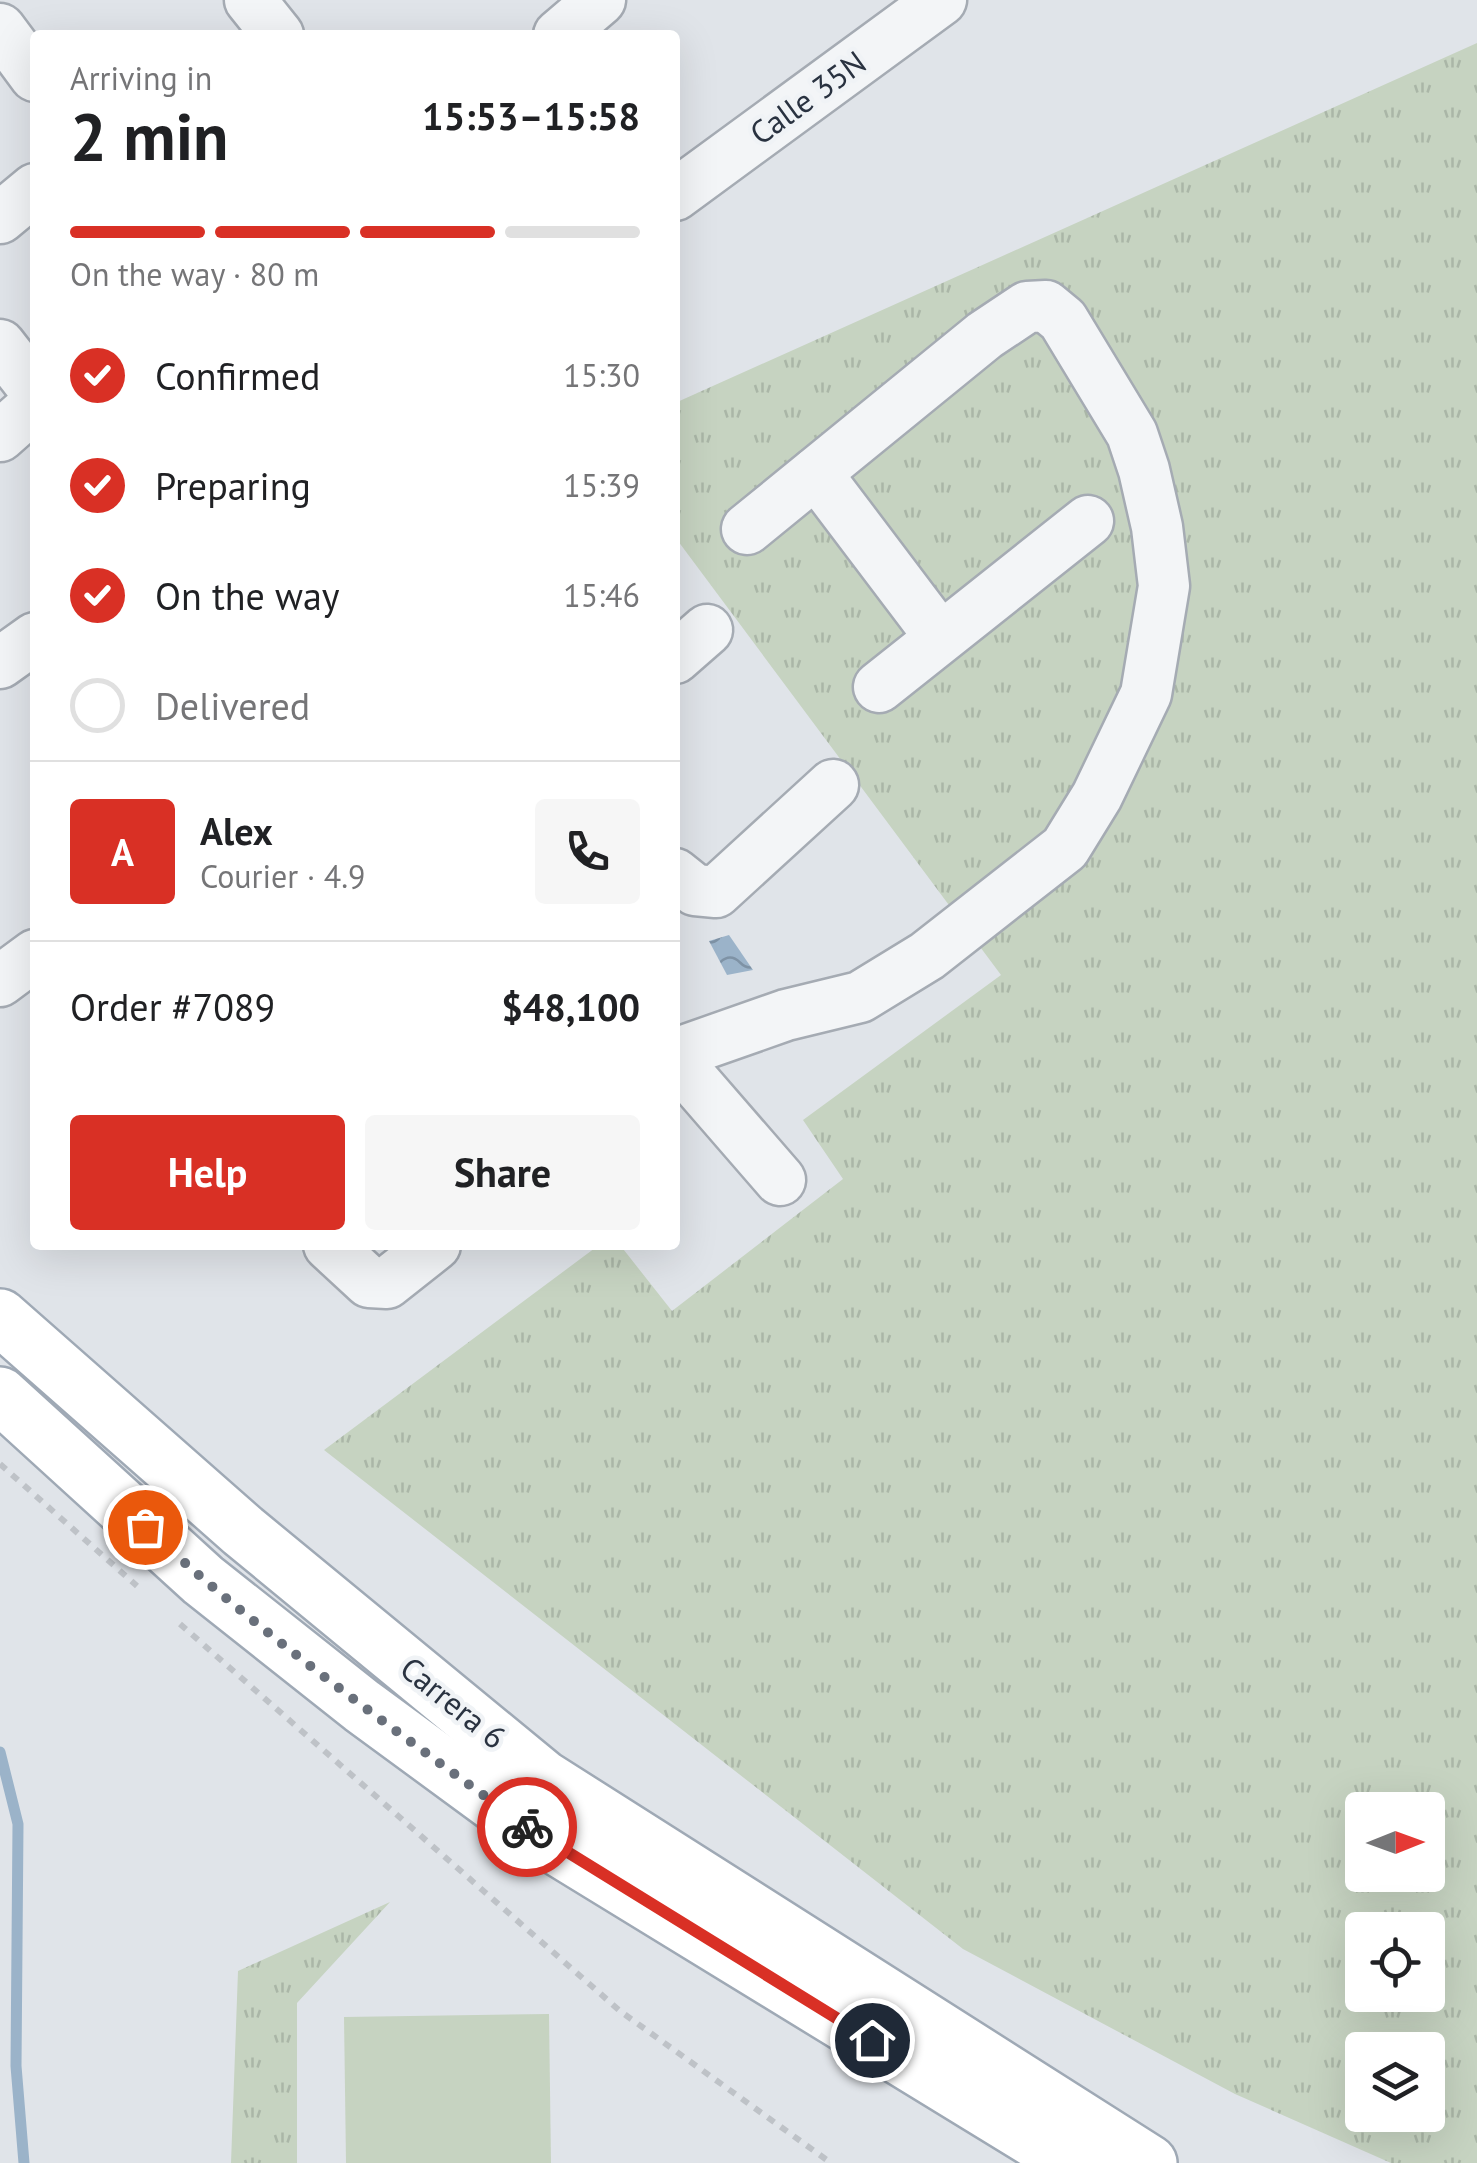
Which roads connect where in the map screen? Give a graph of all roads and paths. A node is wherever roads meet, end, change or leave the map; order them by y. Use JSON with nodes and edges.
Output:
{"nodes":[{"id":1,"x":941,"y":0,"type":"edge"},
{"id":2,"x":0,"y":29,"type":"edge"},
{"id":3,"x":30,"y":69,"type":"edge"},
{"id":4,"x":680,"y":191,"type":"edge"},
{"id":5,"x":30,"y":193,"type":"edge"},
{"id":6,"x":0,"y":218,"type":"edge"},
{"id":7,"x":0,"y":345,"type":"edge"},
{"id":8,"x":30,"y":384,"type":"edge"},
{"id":9,"x":30,"y":409,"type":"edge"},
{"id":10,"x":0,"y":436,"type":"edge"},
{"id":11,"x":816,"y":473,"type":"junction"},
{"id":12,"x":1088,"y":521,"type":"dead end"},
{"id":13,"x":747,"y":529,"type":"dead end"},
{"id":14,"x":940,"y":638,"type":"junction"},
{"id":15,"x":30,"y":642,"type":"edge"},
{"id":16,"x":0,"y":663,"type":"edge"},
{"id":17,"x":879,"y":687,"type":"dead end"},
{"id":18,"x":833,"y":785,"type":"dead end"},
{"id":19,"x":680,"y":878,"type":"edge"},
{"id":20,"x":30,"y":959,"type":"edge"},
{"id":21,"x":0,"y":982,"type":"edge"},
{"id":22,"x":680,"y":1054,"type":"edge"},
{"id":23,"x":680,"y":1062,"type":"edge"},
{"id":24,"x":780,"y":1180,"type":"dead end"},
{"id":25,"x":334,"y":1250,"type":"edge"},
{"id":26,"x":429,"y":1250,"type":"edge"},
{"id":27,"x":0,"y":1318,"type":"edge"},
{"id":28,"x":0,"y":1395,"type":"edge"},
{"id":29,"x":0,"y":1464,"type":"edge"},
{"id":30,"x":243,"y":1531,"type":"junction"},
{"id":31,"x":140,"y":1588,"type":"dead end"},
{"id":32,"x":186,"y":1597,"type":"junction"},
{"id":33,"x":830,"y":2163,"type":"edge"},
{"id":34,"x":1073,"y":2163,"type":"edge"},
{"id":35,"x":1148,"y":2163,"type":"edge"}],
"edges":[{"from":1,"to":4,"type":"street","name":"Calle 35N"},
{"from":2,"to":3,"type":"street"},
{"from":5,"to":6,"type":"street"},
{"from":7,"to":8,"type":"street"},
{"from":9,"to":10,"type":"street"},
{"from":11,"to":13,"type":"street"},
{"from":11,"to":14,"type":"street"},
{"from":11,"to":22,"type":"street"},
{"from":12,"to":14,"type":"street"},
{"from":14,"to":17,"type":"street"},
{"from":15,"to":16,"type":"street"},
{"from":18,"to":19,"type":"street"},
{"from":20,"to":21,"type":"street"},
{"from":23,"to":24,"type":"street"},
{"from":25,"to":26,"type":"street"},
{"from":27,"to":30,"type":"main road","name":"Carrera 6"},
{"from":28,"to":32,"type":"main road","name":"Carrera 6"},
{"from":29,"to":31,"type":"path"},
{"from":30,"to":32,"type":"main road"},
{"from":30,"to":35,"type":"main road","name":"Carrera 6"},
{"from":32,"to":33,"type":"path"},
{"from":32,"to":34,"type":"main road","name":"Carrera 6"}]}
